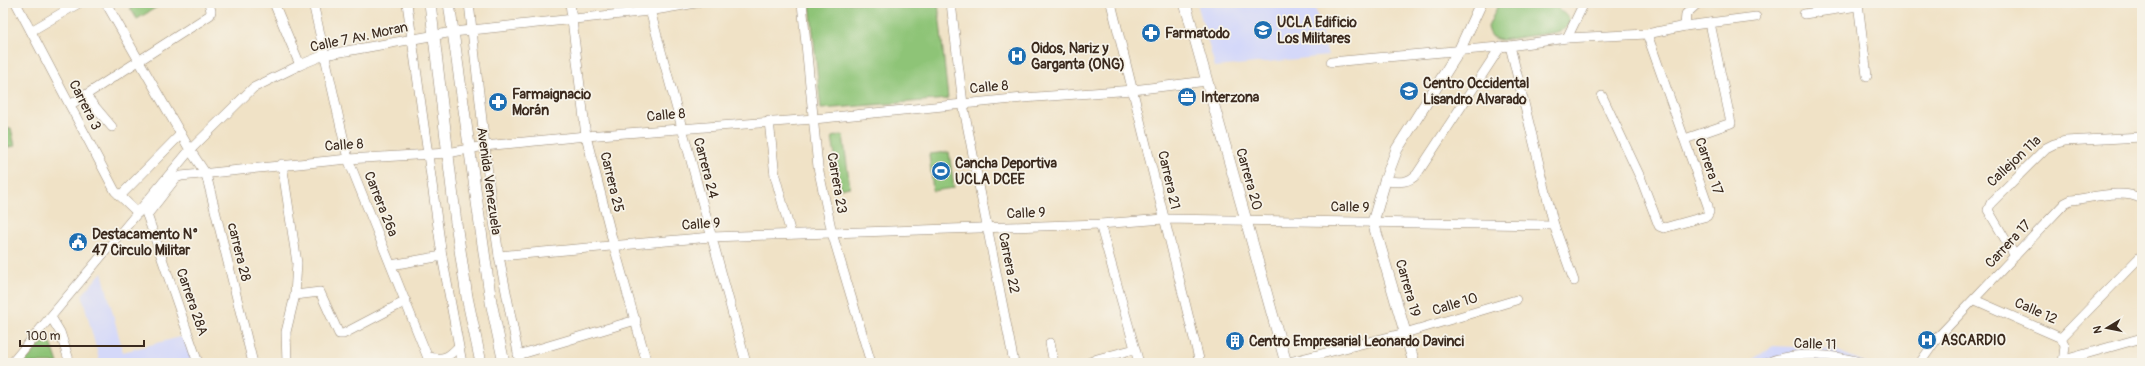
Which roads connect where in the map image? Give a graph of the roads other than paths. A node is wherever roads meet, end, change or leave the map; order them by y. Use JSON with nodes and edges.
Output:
{"nodes":[{"id":1,"x":16,"y":3,"type":"edge"},
{"id":2,"x":79,"y":3,"type":"edge"},
{"id":3,"x":106,"y":3,"type":"edge"},
{"id":4,"x":209,"y":3,"type":"edge"},
{"id":5,"x":274,"y":3,"type":"edge"},
{"id":6,"x":312,"y":3,"type":"edge"},
{"id":7,"x":407,"y":3,"type":"edge"},
{"id":8,"x":430,"y":3,"type":"edge"},
{"id":9,"x":449,"y":3,"type":"edge"},
{"id":10,"x":469,"y":3,"type":"edge"},
{"id":11,"x":570,"y":3,"type":"edge"},
{"id":12,"x":696,"y":3,"type":"edge"},
{"id":13,"x":802,"y":3,"type":"edge"},
{"id":14,"x":951,"y":3,"type":"edge"},
{"id":15,"x":1111,"y":3,"type":"edge"},
{"id":16,"x":1185,"y":3,"type":"edge"},
{"id":17,"x":1481,"y":3,"type":"edge"},
{"id":18,"x":1584,"y":3,"type":"edge"},
{"id":19,"x":1698,"y":3,"type":"edge"},
{"id":20,"x":1858,"y":4,"type":"edge"},
{"id":21,"x":649,"y":7,"type":"edge"},
{"id":22,"x":1804,"y":14,"type":"dead end"},
{"id":23,"x":1756,"y":17,"type":"dead end"},
{"id":24,"x":573,"y":19,"type":"junction"},
{"id":25,"x":1710,"y":23,"type":"junction"},
{"id":26,"x":1684,"y":26,"type":"junction"},
{"id":27,"x":472,"y":30,"type":"junction"},
{"id":28,"x":31,"y":31,"type":"junction"},
{"id":29,"x":453,"y":32,"type":"junction"},
{"id":30,"x":1647,"y":34,"type":"junction"},
{"id":31,"x":434,"y":36,"type":"junction"},
{"id":32,"x":1567,"y":38,"type":"junction"},
{"id":33,"x":413,"y":39,"type":"junction"},
{"id":34,"x":1506,"y":46,"type":"junction"},
{"id":35,"x":1459,"y":51,"type":"junction"},
{"id":36,"x":324,"y":55,"type":"junction"},
{"id":37,"x":139,"y":60,"type":"junction"},
{"id":38,"x":1331,"y":62,"type":"dead end"},
{"id":39,"x":300,"y":65,"type":"junction"},
{"id":40,"x":1866,"y":76,"type":"dead end"},
{"id":41,"x":1207,"y":81,"type":"junction"},
{"id":42,"x":1133,"y":90,"type":"junction"},
{"id":43,"x":85,"y":95,"type":"junction"},
{"id":44,"x":1602,"y":96,"type":"dead end"},
{"id":45,"x":963,"y":104,"type":"junction"},
{"id":46,"x":70,"y":105,"type":"junction"},
{"id":47,"x":814,"y":119,"type":"junction"},
{"id":48,"x":768,"y":121,"type":"junction"},
{"id":49,"x":112,"y":127,"type":"dead end"},
{"id":50,"x":681,"y":128,"type":"junction"},
{"id":51,"x":181,"y":134,"type":"junction"},
{"id":52,"x":586,"y":136,"type":"junction"},
{"id":53,"x":2142,"y":137,"type":"edge"},
{"id":54,"x":1685,"y":139,"type":"junction"},
{"id":55,"x":484,"y":146,"type":"junction"},
{"id":56,"x":469,"y":149,"type":"junction"},
{"id":57,"x":190,"y":150,"type":"junction"},
{"id":58,"x":427,"y":153,"type":"junction"},
{"id":59,"x":448,"y":153,"type":"junction"},
{"id":60,"x":348,"y":159,"type":"junction"},
{"id":61,"x":282,"y":164,"type":"junction"},
{"id":62,"x":206,"y":174,"type":"junction"},
{"id":63,"x":1385,"y":181,"type":"junction"},
{"id":64,"x":120,"y":196,"type":"junction"},
{"id":65,"x":2142,"y":199,"type":"edge"},
{"id":66,"x":143,"y":205,"type":"joint"},
{"id":67,"x":142,"y":214,"type":"junction"},
{"id":68,"x":1164,"y":219,"type":"junction"},
{"id":69,"x":1245,"y":220,"type":"junction"},
{"id":70,"x":1373,"y":222,"type":"junction"},
{"id":71,"x":1100,"y":224,"type":"junction"},
{"id":72,"x":1554,"y":225,"type":"junction"},
{"id":73,"x":988,"y":228,"type":"junction"},
{"id":74,"x":832,"y":233,"type":"junction"},
{"id":75,"x":791,"y":234,"type":"junction"},
{"id":76,"x":711,"y":237,"type":"junction"},
{"id":77,"x":614,"y":246,"type":"junction"},
{"id":78,"x":2142,"y":255,"type":"edge"},
{"id":79,"x":442,"y":256,"type":"junction"},
{"id":80,"x":499,"y":256,"type":"junction"},
{"id":81,"x":2014,"y":256,"type":"junction"},
{"id":82,"x":391,"y":265,"type":"junction"},
{"id":83,"x":1574,"y":281,"type":"dead end"},
{"id":84,"x":295,"y":295,"type":"junction"},
{"id":85,"x":1516,"y":300,"type":"dead end"},
{"id":86,"x":1975,"y":300,"type":"junction"},
{"id":87,"x":406,"y":302,"type":"junction"},
{"id":88,"x":51,"y":317,"type":"junction"},
{"id":89,"x":636,"y":320,"type":"junction"},
{"id":90,"x":473,"y":324,"type":"junction"},
{"id":91,"x":1405,"y":333,"type":"junction"},
{"id":92,"x":2061,"y":338,"type":"junction"},
{"id":93,"x":2142,"y":338,"type":"edge"},
{"id":94,"x":1050,"y":343,"type":"dead end"},
{"id":95,"x":458,"y":347,"type":"junction"},
{"id":96,"x":1135,"y":350,"type":"junction"},
{"id":97,"x":519,"y":359,"type":"edge"},
{"id":98,"x":429,"y":360,"type":"edge"},
{"id":99,"x":2064,"y":362,"type":"edge"},
{"id":100,"x":12,"y":363,"type":"edge"},
{"id":101,"x":70,"y":363,"type":"edge"},
{"id":102,"x":198,"y":363,"type":"edge"},
{"id":103,"x":253,"y":363,"type":"edge"},
{"id":104,"x":287,"y":363,"type":"edge"},
{"id":105,"x":462,"y":363,"type":"edge"},
{"id":106,"x":474,"y":363,"type":"edge"},
{"id":107,"x":481,"y":363,"type":"edge"},
{"id":108,"x":504,"y":363,"type":"edge"},
{"id":109,"x":647,"y":363,"type":"edge"},
{"id":110,"x":746,"y":363,"type":"edge"},
{"id":111,"x":871,"y":363,"type":"edge"},
{"id":112,"x":1014,"y":363,"type":"edge"},
{"id":113,"x":1054,"y":363,"type":"edge"},
{"id":114,"x":1088,"y":363,"type":"edge"},
{"id":115,"x":1139,"y":363,"type":"edge"},
{"id":116,"x":1200,"y":363,"type":"edge"},
{"id":117,"x":1286,"y":363,"type":"edge"},
{"id":118,"x":1414,"y":363,"type":"edge"},
{"id":119,"x":1766,"y":363,"type":"edge"},
{"id":120,"x":1863,"y":363,"type":"edge"},
{"id":121,"x":1920,"y":363,"type":"edge"}],
"edges":[{"from":1,"to":28,"type":"street","name":"Carrera 3"},
{"from":2,"to":28,"type":"street"},
{"from":3,"to":37,"type":"street","name":"carrera 28"},
{"from":4,"to":37,"type":"street"},
{"from":5,"to":39,"type":"street"},
{"from":6,"to":36,"type":"street","name":"Carrera 26a"},
{"from":7,"to":33,"type":"street"},
{"from":8,"to":31,"type":"street"},
{"from":9,"to":29,"type":"street","name":"Avenida Venezuela"},
{"from":10,"to":27,"type":"street","name":"Avenida Venezuela"},
{"from":11,"to":24,"type":"street","name":"Carrera 25"},
{"from":12,"to":21,"type":"street","name":"Calle 7 Av. Moran"},
{"from":13,"to":47,"type":"street","name":"Carrera 23"},
{"from":14,"to":45,"type":"street","name":"Carrera 22"},
{"from":15,"to":42,"type":"street","name":"Carrera 21"},
{"from":16,"to":41,"type":"street","name":"Carrera 20"},
{"from":17,"to":35,"type":"street"},
{"from":18,"to":32,"type":"street"},
{"from":19,"to":26,"type":"street"},
{"from":20,"to":22,"type":"street"},
{"from":20,"to":40,"type":"street"},
{"from":21,"to":24,"type":"street","name":"Calle 7 Av. Moran"},
{"from":21,"to":50,"type":"street","name":"Carrera 24"},
{"from":23,"to":25,"type":"street"},
{"from":24,"to":27,"type":"street","name":"Calle 7 Av. Moran"},
{"from":24,"to":52,"type":"street","name":"Carrera 25"},
{"from":25,"to":26,"type":"street"},
{"from":25,"to":54,"type":"street"},
{"from":26,"to":30,"type":"street"},
{"from":27,"to":29,"type":"street","name":"Calle 7 Av. Moran"},
{"from":27,"to":55,"type":"street","name":"Avenida Venezuela"},
{"from":28,"to":46,"type":"street","name":"Carrera 3"},
{"from":29,"to":31,"type":"street","name":"Calle 7 Av. Moran"},
{"from":29,"to":56,"type":"street","name":"Avenida Venezuela"},
{"from":30,"to":32,"type":"street"},
{"from":30,"to":54,"type":"street","name":"Carrera 17"},
{"from":31,"to":33,"type":"street","name":"Calle 7 Av. Moran"},
{"from":31,"to":59,"type":"street"},
{"from":32,"to":34,"type":"street"},
{"from":33,"to":36,"type":"street","name":"Calle 7 Av. Moran"},
{"from":33,"to":58,"type":"street"},
{"from":34,"to":35,"type":"street"},
{"from":34,"to":63,"type":"street"},
{"from":34,"to":72,"type":"street"},
{"from":35,"to":38,"type":"street"},
{"from":35,"to":63,"type":"street"},
{"from":36,"to":39,"type":"street","name":"Calle 7 Av. Moran"},
{"from":36,"to":60,"type":"street","name":"Carrera 26a"},
{"from":37,"to":43,"type":"street"},
{"from":37,"to":51,"type":"street","name":"carrera 28"},
{"from":39,"to":57,"type":"street","name":"Calle 7 Av. Moran"},
{"from":41,"to":42,"type":"street","name":"Calle 8"},
{"from":41,"to":69,"type":"street","name":"Carrera 20"},
{"from":42,"to":45,"type":"street","name":"Calle 8"},
{"from":42,"to":68,"type":"street","name":"Carrera 21"},
{"from":43,"to":46,"type":"street"},
{"from":43,"to":49,"type":"street"},
{"from":44,"to":54,"type":"street","name":"Carrera 17"},
{"from":45,"to":47,"type":"street","name":"Calle 8"},
{"from":45,"to":73,"type":"street","name":"Carrera 22"},
{"from":46,"to":64,"type":"street","name":"Carrera 3"},
{"from":47,"to":48,"type":"street","name":"Calle 8"},
{"from":47,"to":74,"type":"street","name":"Carrera 23"},
{"from":48,"to":50,"type":"street","name":"Calle 8"},
{"from":48,"to":75,"type":"street"},
{"from":50,"to":52,"type":"street","name":"Calle 8"},
{"from":50,"to":76,"type":"street","name":"Carrera 24"},
{"from":51,"to":57,"type":"street","name":"carrera 28"},
{"from":51,"to":64,"type":"street"},
{"from":52,"to":55,"type":"street","name":"Calle 8"},
{"from":52,"to":77,"type":"street","name":"Carrera 25"},
{"from":53,"to":81,"type":"street","name":"Callejon 11a"},
{"from":55,"to":56,"type":"street","name":"Calle 8"},
{"from":55,"to":80,"type":"street","name":"Avenida Venezuela"},
{"from":56,"to":59,"type":"street","name":"Calle 8"},
{"from":56,"to":108,"type":"street","name":"Avenida Venezuela"},
{"from":57,"to":62,"type":"street","name":"carrera 28"},
{"from":57,"to":66,"type":"street","name":"Calle 7 Av. Moran"},
{"from":58,"to":59,"type":"street","name":"Calle 8"},
{"from":58,"to":60,"type":"street","name":"Calle 8"},
{"from":58,"to":79,"type":"street"},
{"from":59,"to":90,"type":"street"},
{"from":60,"to":61,"type":"street","name":"Calle 8"},
{"from":60,"to":82,"type":"street","name":"Carrera 26a"},
{"from":61,"to":62,"type":"street","name":"Calle 8"},
{"from":61,"to":84,"type":"street"},
{"from":62,"to":67,"type":"street","name":"Calle 8"},
{"from":62,"to":103,"type":"street","name":"carrera 28"},
{"from":63,"to":70,"type":"street"},
{"from":64,"to":67,"type":"street","name":"Carrera 3"},
{"from":65,"to":81,"type":"street","name":"Carrera 17"},
{"from":66,"to":67,"type":"street","name":"Carrera 28A"},
{"from":67,"to":88,"type":"street"},
{"from":67,"to":102,"type":"street","name":"Carrera 28A"},
{"from":68,"to":69,"type":"street","name":"Calle 9"},
{"from":68,"to":71,"type":"street","name":"Calle 9"},
{"from":68,"to":116,"type":"street","name":"Carrera 21"},
{"from":69,"to":70,"type":"street","name":"Calle 9"},
{"from":69,"to":117,"type":"street","name":"Carrera 20"},
{"from":70,"to":72,"type":"street","name":"Calle 9"},
{"from":70,"to":91,"type":"street","name":"Carrera 19"},
{"from":71,"to":73,"type":"street","name":"Calle 9"},
{"from":71,"to":96,"type":"street"},
{"from":72,"to":83,"type":"street"},
{"from":73,"to":74,"type":"street","name":"Calle 9"},
{"from":73,"to":112,"type":"street","name":"Carrera 22"},
{"from":74,"to":75,"type":"street","name":"Calle 9"},
{"from":74,"to":111,"type":"street","name":"Carrera 23"},
{"from":75,"to":76,"type":"street","name":"Calle 9"},
{"from":76,"to":77,"type":"street","name":"Calle 9"},
{"from":76,"to":110,"type":"street","name":"Carrera 24"},
{"from":77,"to":80,"type":"street","name":"Calle 9"},
{"from":77,"to":89,"type":"street","name":"Carrera 25"},
{"from":78,"to":92,"type":"street"},
{"from":79,"to":82,"type":"street"},
{"from":79,"to":95,"type":"street"},
{"from":80,"to":97,"type":"street","name":"Avenida Venezuela"},
{"from":81,"to":86,"type":"street","name":"Carrera 17"},
{"from":82,"to":87,"type":"street","name":"Carrera 26a"},
{"from":84,"to":87,"type":"street"},
{"from":84,"to":104,"type":"street"},
{"from":85,"to":91,"type":"street","name":"Calle 10"},
{"from":86,"to":92,"type":"street","name":"Calle 12"},
{"from":86,"to":121,"type":"street","name":"Carrera 17"},
{"from":87,"to":98,"type":"street","name":"Carrera 26a"},
{"from":88,"to":100,"type":"street"},
{"from":88,"to":101,"type":"street"},
{"from":89,"to":97,"type":"street"},
{"from":89,"to":109,"type":"street","name":"Carrera 25"},
{"from":90,"to":106,"type":"street"},
{"from":90,"to":107,"type":"street"},
{"from":91,"to":117,"type":"street","name":"Calle 10"},
{"from":91,"to":118,"type":"street","name":"Carrera 19"},
{"from":92,"to":99,"type":"street","name":"Calle 12"},
{"from":93,"to":99,"type":"street"},
{"from":94,"to":113,"type":"street"},
{"from":95,"to":98,"type":"street"},
{"from":95,"to":105,"type":"street"},
{"from":96,"to":114,"type":"street"},
{"from":96,"to":115,"type":"street"},
{"from":119,"to":120,"type":"street","name":"Calle 11"}]}
